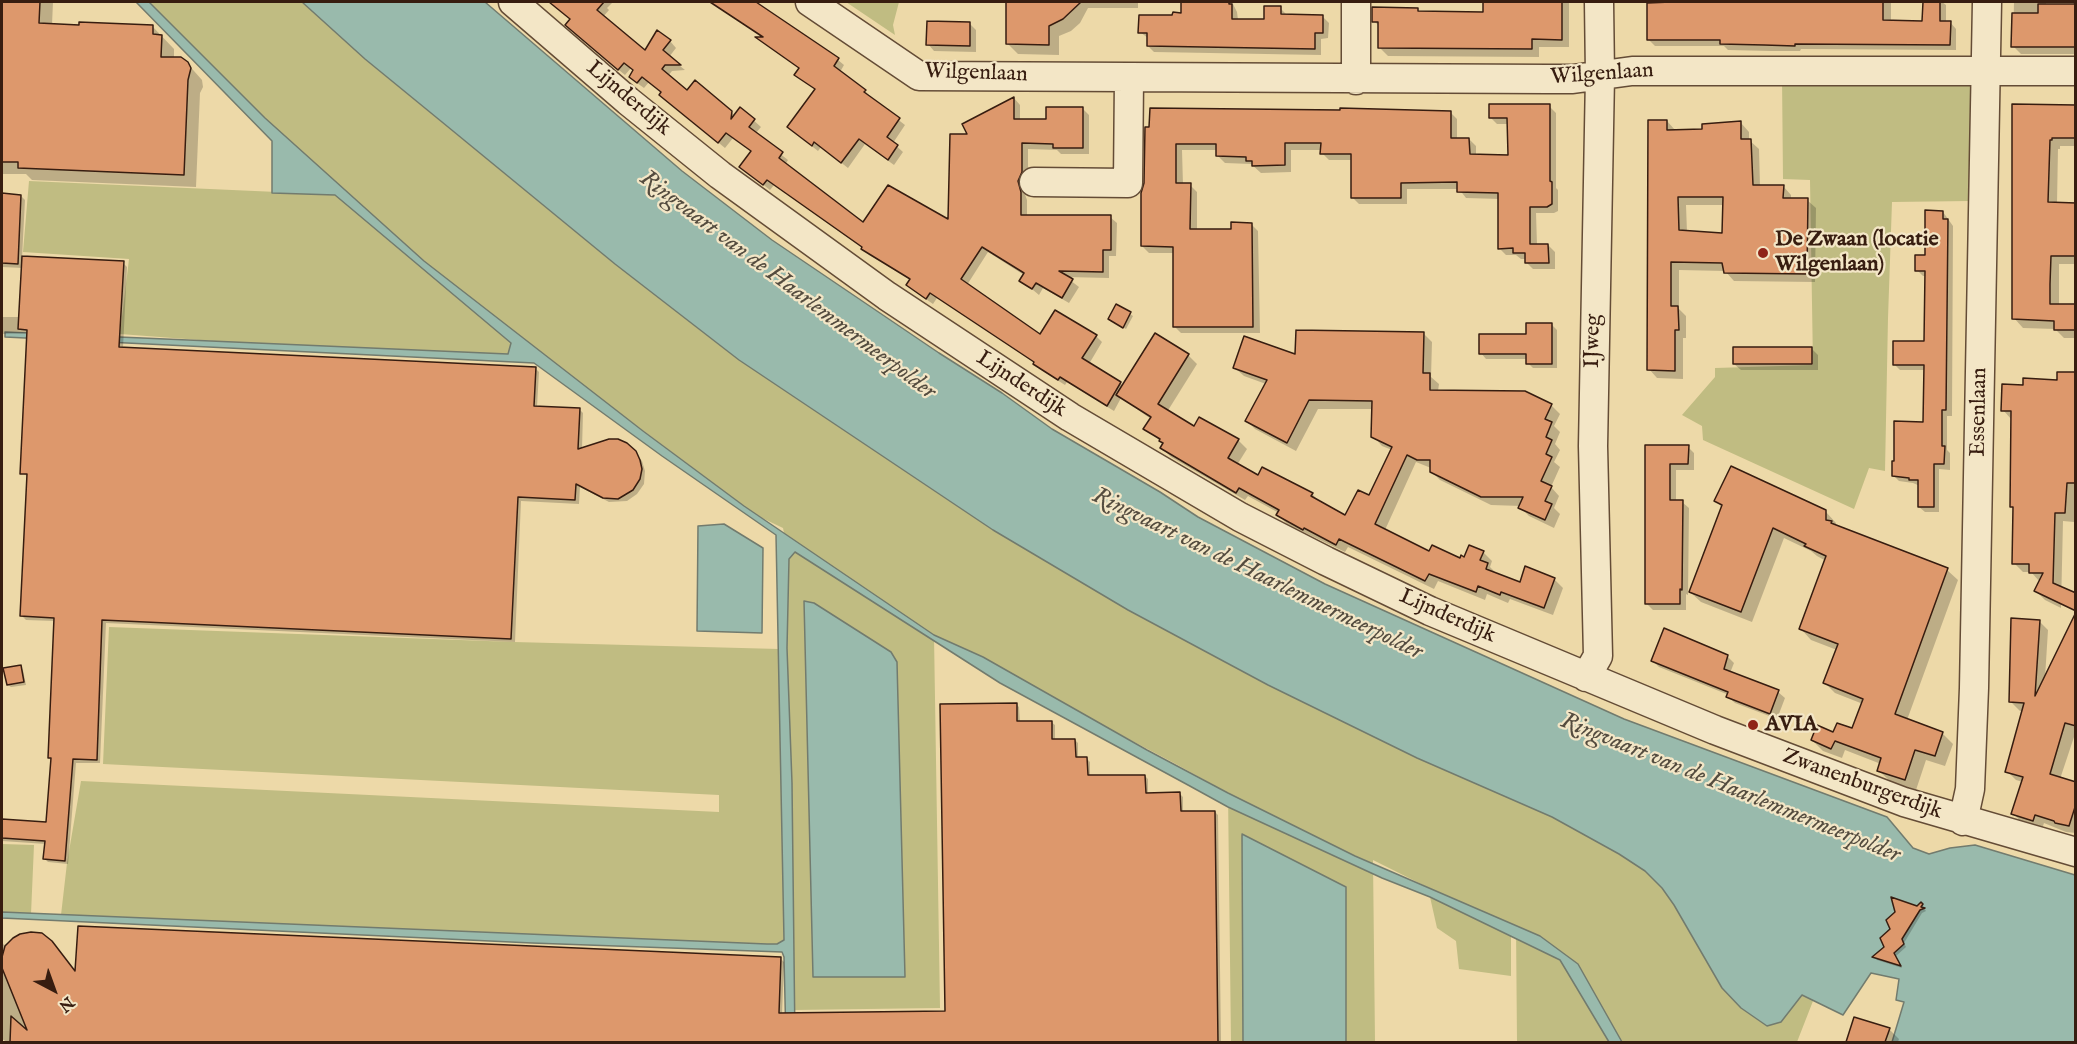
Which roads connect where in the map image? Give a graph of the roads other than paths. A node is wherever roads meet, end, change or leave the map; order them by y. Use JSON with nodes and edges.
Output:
{"nodes":[{"id":1,"x":513,"y":2,"type":"edge"},
{"id":2,"x":810,"y":2,"type":"edge"},
{"id":3,"x":1356,"y":2,"type":"edge"},
{"id":4,"x":1599,"y":2,"type":"edge"},
{"id":5,"x":1987,"y":2,"type":"edge"},
{"id":6,"x":1987,"y":71,"type":"junction"},
{"id":7,"x":2076,"y":71,"type":"edge"},
{"id":8,"x":1600,"y":76,"type":"junction"},
{"id":9,"x":1129,"y":78,"type":"junction"},
{"id":10,"x":1356,"y":80,"type":"junction"},
{"id":11,"x":1034,"y":182,"type":"dead end"},
{"id":12,"x":1586,"y":677,"type":"junction"},
{"id":13,"x":1963,"y":821,"type":"junction"},
{"id":14,"x":2076,"y":852,"type":"edge"}],
"edges":[{"from":1,"to":12,"type":"street","name":"Lijnderdijk"},
{"from":2,"to":9,"type":"street","name":"Wilgenlaan"},
{"from":3,"to":10,"type":"street"},
{"from":4,"to":8,"type":"street","name":"IJweg"},
{"from":5,"to":6,"type":"street","name":"Essenlaan"},
{"from":6,"to":7,"type":"street","name":"Wilgenlaan"},
{"from":6,"to":8,"type":"street","name":"Wilgenlaan"},
{"from":6,"to":13,"type":"street","name":"Essenlaan"},
{"from":8,"to":10,"type":"street","name":"Wilgenlaan"},
{"from":8,"to":12,"type":"street","name":"IJweg"},
{"from":9,"to":10,"type":"street","name":"Wilgenlaan"},
{"from":9,"to":11,"type":"street"},
{"from":12,"to":13,"type":"street","name":"Zwanenburgerdijk"},
{"from":13,"to":14,"type":"street","name":"Zwanenburgerdijk"}]}
